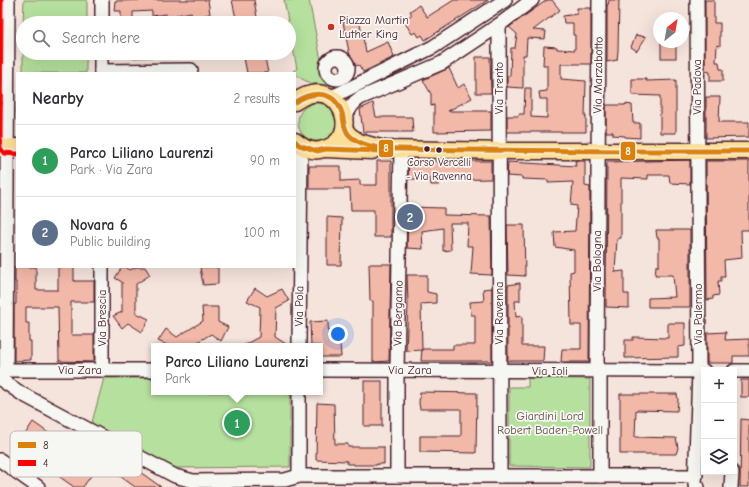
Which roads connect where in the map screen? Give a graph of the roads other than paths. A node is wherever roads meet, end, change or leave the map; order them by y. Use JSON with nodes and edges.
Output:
{"nodes":[{"id":1,"x":8,"y":0,"type":"edge"},
{"id":2,"x":102,"y":0,"type":"edge"},
{"id":3,"x":505,"y":0,"type":"edge"},
{"id":4,"x":532,"y":0,"type":"edge"},
{"id":5,"x":599,"y":0,"type":"edge"},
{"id":6,"x":697,"y":0,"type":"edge"},
{"id":7,"x":102,"y":16,"type":"edge"},
{"id":8,"x":499,"y":25,"type":"junction"},
{"id":9,"x":102,"y":60,"type":"edge"},
{"id":10,"x":191,"y":70,"type":"dead end"},
{"id":11,"x":101,"y":72,"type":"edge"},
{"id":12,"x":330,"y":97,"type":"junction"},
{"id":13,"x":296,"y":101,"type":"edge"},
{"id":14,"x":344,"y":124,"type":"junction"},
{"id":15,"x":298,"y":143,"type":"edge"},
{"id":16,"x":8,"y":148,"type":"edge"},
{"id":17,"x":326,"y":149,"type":"junction"},
{"id":18,"x":384,"y":149,"type":"junction"},
{"id":19,"x":401,"y":149,"type":"junction"},
{"id":20,"x":499,"y":151,"type":"junction"},
{"id":21,"x":598,"y":151,"type":"junction"},
{"id":22,"x":698,"y":151,"type":"junction"},
{"id":23,"x":749,"y":151,"type":"edge"},
{"id":24,"x":102,"y":268,"type":"edge"},
{"id":25,"x":299,"y":343,"type":"edge"},
{"id":26,"x":102,"y":370,"type":"junction"},
{"id":27,"x":151,"y":370,"type":"edge"},
{"id":28,"x":323,"y":370,"type":"edge"},
{"id":29,"x":397,"y":370,"type":"junction"},
{"id":30,"x":500,"y":370,"type":"junction"},
{"id":31,"x":598,"y":371,"type":"junction"},
{"id":32,"x":701,"y":371,"type":"edge"},
{"id":33,"x":737,"y":371,"type":"edge"},
{"id":34,"x":749,"y":371,"type":"edge"},
{"id":35,"x":2,"y":376,"type":"edge"},
{"id":36,"x":299,"y":395,"type":"edge"},
{"id":37,"x":91,"y":431,"type":"edge"},
{"id":38,"x":142,"y":458,"type":"edge"},
{"id":39,"x":0,"y":460,"type":"edge"},
{"id":40,"x":10,"y":467,"type":"edge"},
{"id":41,"x":732,"y":475,"type":"edge"},
{"id":42,"x":397,"y":476,"type":"junction"},
{"id":43,"x":600,"y":476,"type":"junction"},
{"id":44,"x":24,"y":477,"type":"edge"},
{"id":45,"x":296,"y":480,"type":"edge"},
{"id":46,"x":498,"y":480,"type":"edge"},
{"id":47,"x":697,"y":482,"type":"edge"},
{"id":48,"x":38,"y":487,"type":"edge"},
{"id":49,"x":731,"y":487,"type":"edge"}],
"edges":[{"from":1,"to":16,"type":"street"},
{"from":2,"to":7,"type":"street"},
{"from":3,"to":12,"type":"street"},
{"from":4,"to":8,"type":"street"},
{"from":5,"to":21,"type":"street","name":"Via Marzabotto"},
{"from":6,"to":22,"type":"street","name":"Via Padova"},
{"from":8,"to":14,"type":"street"},
{"from":8,"to":20,"type":"street","name":"Via Trento"},
{"from":9,"to":11,"type":"street"},
{"from":10,"to":11,"type":"street"},
{"from":12,"to":13,"type":"main road"},
{"from":12,"to":14,"type":"main road"},
{"from":14,"to":17,"type":"main road"},
{"from":14,"to":18,"type":"main road"},
{"from":15,"to":17,"type":"main road"},
{"from":15,"to":25,"type":"street","name":"Via Pola"},
{"from":16,"to":35,"type":"street"},
{"from":17,"to":18,"type":"main road"},
{"from":18,"to":19,"type":"main road"},
{"from":19,"to":20,"type":"main road"},
{"from":19,"to":29,"type":"street","name":"Via Bergamo"},
{"from":20,"to":21,"type":"main road"},
{"from":20,"to":30,"type":"street","name":"Via Ravenna"},
{"from":21,"to":22,"type":"main road"},
{"from":21,"to":31,"type":"street","name":"Via Bologna"},
{"from":22,"to":23,"type":"main road"},
{"from":22,"to":32,"type":"street","name":"Via Palermo"},
{"from":24,"to":26,"type":"street","name":"Via Brescia"},
{"from":26,"to":27,"type":"street","name":"Via Zara"},
{"from":26,"to":35,"type":"street","name":"Via Zara"},
{"from":28,"to":29,"type":"street","name":"Via Zara"},
{"from":29,"to":30,"type":"street","name":"Via Zara"},
{"from":29,"to":42,"type":"street","name":"Via Bergamo"},
{"from":30,"to":31,"type":"street","name":"Via Ioli"},
{"from":30,"to":46,"type":"street","name":"Via Ravenna"},
{"from":31,"to":32,"type":"street","name":"Via Ioli"},
{"from":31,"to":43,"type":"street","name":"Via Bologna"},
{"from":32,"to":47,"type":"street","name":"Via Palermo"},
{"from":33,"to":34,"type":"street"},
{"from":35,"to":37,"type":"street"},
{"from":36,"to":45,"type":"street"},
{"from":38,"to":45,"type":"street"},
{"from":39,"to":40,"type":"street"},
{"from":41,"to":49,"type":"street"},
{"from":42,"to":45,"type":"street"},
{"from":42,"to":46,"type":"street"},
{"from":43,"to":46,"type":"street"},
{"from":43,"to":47,"type":"street"},
{"from":44,"to":48,"type":"street"}]}
